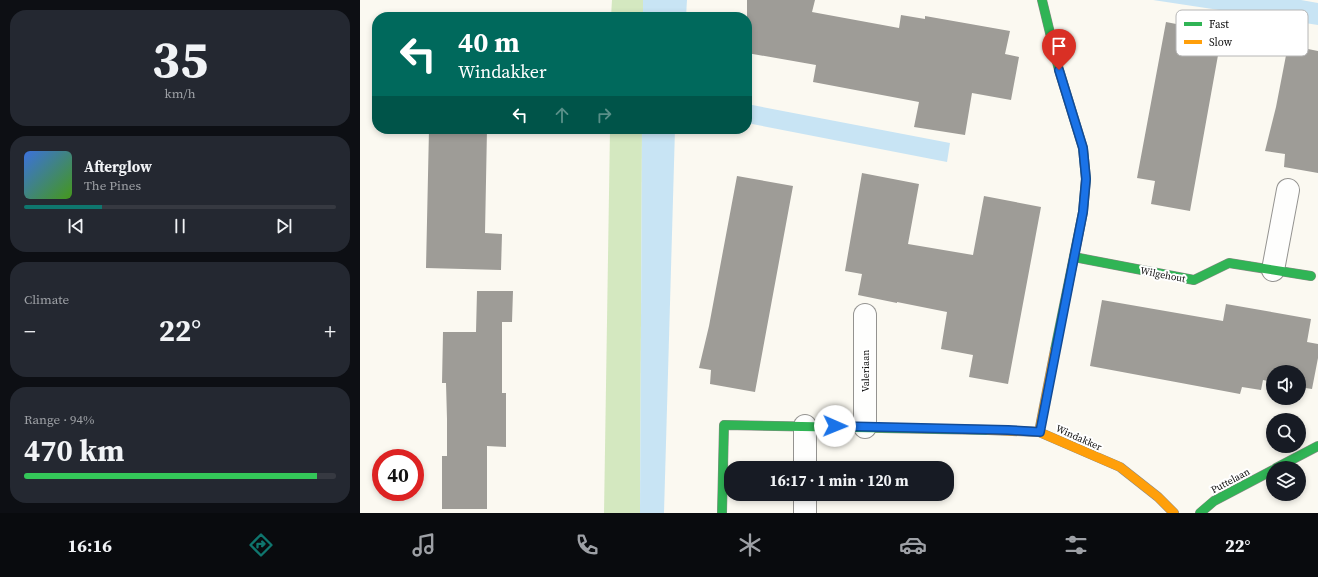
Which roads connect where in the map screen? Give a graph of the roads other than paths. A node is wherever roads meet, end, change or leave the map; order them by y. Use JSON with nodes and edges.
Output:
{"nodes":[{"id":1,"x":1042,"y":0,"type":"edge"},
{"id":2,"x":1288,"y":190,"type":"dead end"},
{"id":3,"x":1074,"y":257,"type":"junction"},
{"id":4,"x":1273,"y":270,"type":"junction"},
{"id":5,"x":1311,"y":276,"type":"dead end"},
{"id":6,"x":865,"y":315,"type":"dead end"},
{"id":7,"x":806,"y":426,"type":"junction"},
{"id":8,"x":865,"y":427,"type":"junction"},
{"id":9,"x":1040,"y":432,"type":"junction"},
{"id":10,"x":1318,"y":446,"type":"edge"},
{"id":11,"x":805,"y":461,"type":"edge"},
{"id":12,"x":1289,"y":461,"type":"edge"},
{"id":13,"x":1266,"y":474,"type":"edge"},
{"id":14,"x":805,"y":501,"type":"edge"},
{"id":15,"x":722,"y":513,"type":"edge"},
{"id":16,"x":805,"y":513,"type":"edge"},
{"id":17,"x":1174,"y":513,"type":"edge"},
{"id":18,"x":1200,"y":513,"type":"edge"}],
"edges":[{"from":1,"to":3,"type":"street","name":"Windakker"},
{"from":2,"to":4,"type":"street"},
{"from":3,"to":4,"type":"street","name":"Wilgehout"},
{"from":3,"to":9,"type":"street","name":"Windakker"},
{"from":4,"to":5,"type":"street","name":"Wilgehout"},
{"from":6,"to":8,"type":"street","name":"Valeriaan"},
{"from":7,"to":8,"type":"street"},
{"from":7,"to":11,"type":"street"},
{"from":7,"to":15,"type":"street"},
{"from":8,"to":9,"type":"street"},
{"from":9,"to":17,"type":"street","name":"Windakker"},
{"from":10,"to":12,"type":"street"},
{"from":13,"to":18,"type":"street","name":"Puttelaan"},
{"from":14,"to":16,"type":"street"}]}
